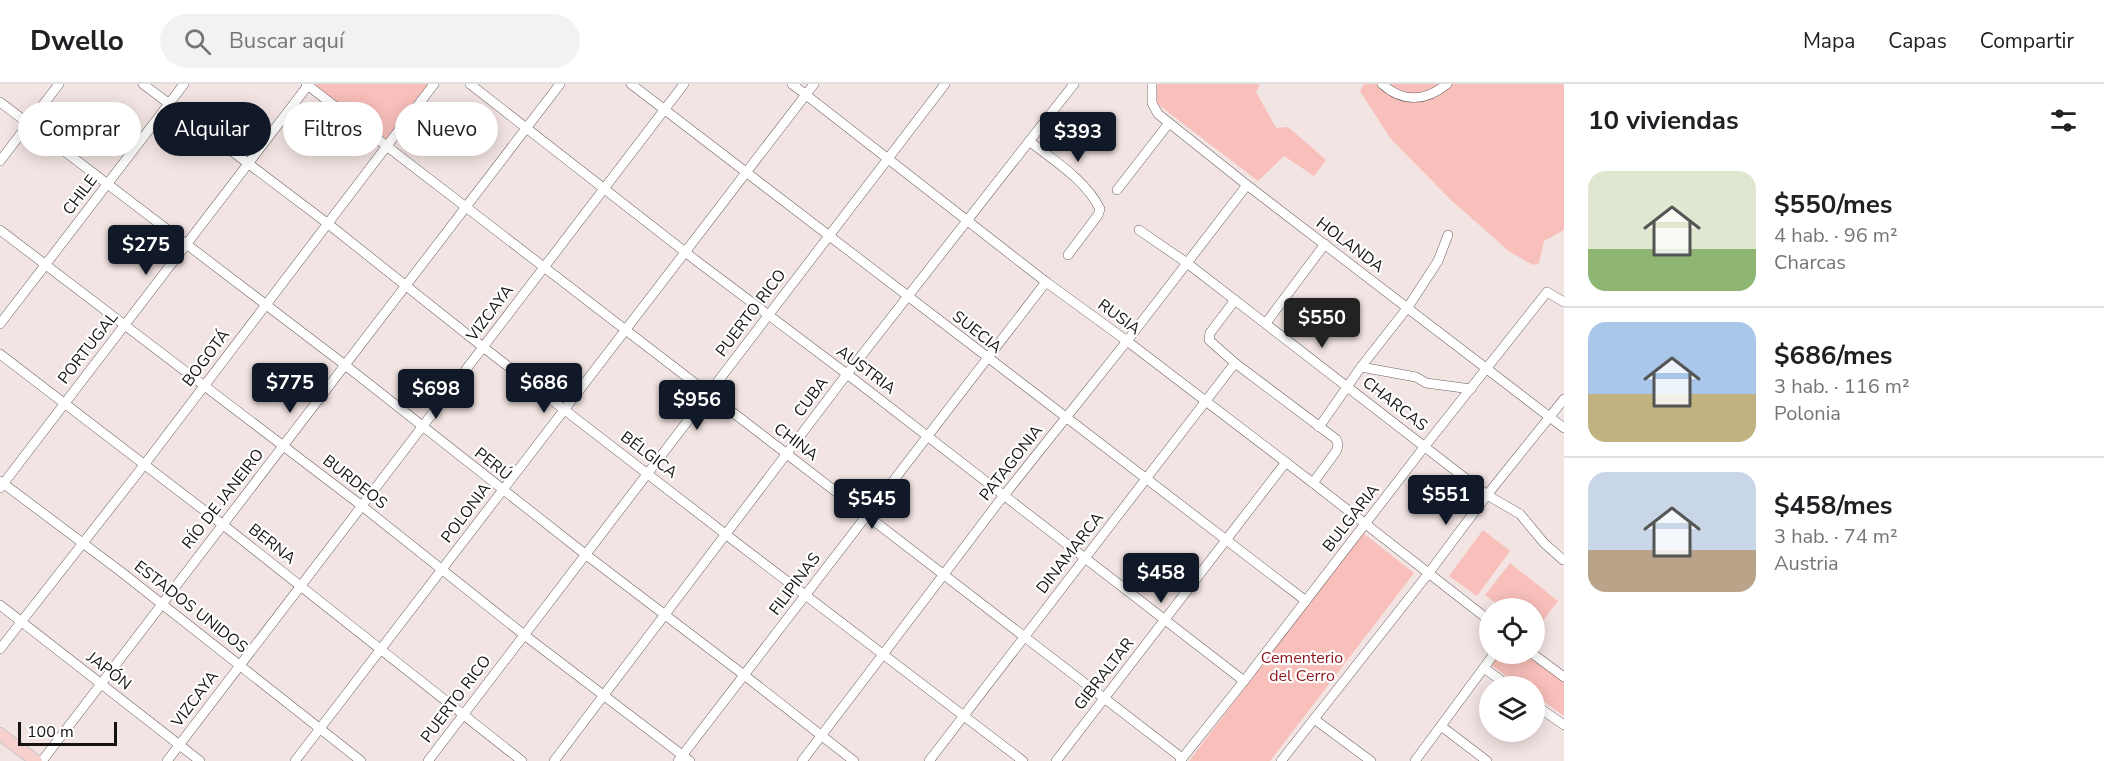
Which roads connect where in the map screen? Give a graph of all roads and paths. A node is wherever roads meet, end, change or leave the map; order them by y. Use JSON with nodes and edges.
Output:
{"nodes":[{"id":1,"x":59,"y":84,"type":"edge"},
{"id":2,"x":143,"y":84,"type":"edge"},
{"id":3,"x":184,"y":84,"type":"edge"},
{"id":4,"x":434,"y":84,"type":"edge"},
{"id":5,"x":470,"y":84,"type":"edge"},
{"id":6,"x":560,"y":84,"type":"edge"},
{"id":7,"x":631,"y":84,"type":"edge"},
{"id":8,"x":684,"y":84,"type":"edge"},
{"id":9,"x":792,"y":84,"type":"edge"},
{"id":10,"x":814,"y":84,"type":"edge"},
{"id":11,"x":945,"y":84,"type":"edge"},
{"id":12,"x":1074,"y":84,"type":"edge"},
{"id":13,"x":1152,"y":84,"type":"edge"},
{"id":14,"x":1382,"y":84,"type":"edge"},
{"id":15,"x":1447,"y":84,"type":"edge"},
{"id":16,"x":308,"y":85,"type":"edge"},
{"id":17,"x":806,"y":95,"type":"junction"},
{"id":18,"x":0,"y":102,"type":"edge"},
{"id":19,"x":45,"y":102,"type":"edge"},
{"id":20,"x":168,"y":102,"type":"edge"},
{"id":21,"x":170,"y":102,"type":"edge"},
{"id":22,"x":664,"y":110,"type":"junction"},
{"id":23,"x":18,"y":116,"type":"edge"},
{"id":24,"x":1169,"y":123,"type":"junction"},
{"id":25,"x":153,"y":124,"type":"edge"},
{"id":26,"x":526,"y":127,"type":"junction"},
{"id":27,"x":18,"y":137,"type":"edge"},
{"id":28,"x":1029,"y":141,"type":"junction"},
{"id":29,"x":387,"y":146,"type":"junction"},
{"id":30,"x":70,"y":156,"type":"edge"},
{"id":31,"x":239,"y":156,"type":"edge"},
{"id":32,"x":888,"y":159,"type":"junction"},
{"id":33,"x":0,"y":160,"type":"edge"},
{"id":34,"x":249,"y":164,"type":"junction"},
{"id":35,"x":747,"y":174,"type":"junction"},
{"id":36,"x":107,"y":184,"type":"junction"},
{"id":37,"x":1247,"y":186,"type":"junction"},
{"id":38,"x":604,"y":188,"type":"junction"},
{"id":39,"x":1117,"y":190,"type":"dead end"},
{"id":40,"x":465,"y":207,"type":"junction"},
{"id":41,"x":966,"y":220,"type":"junction"},
{"id":42,"x":327,"y":223,"type":"junction"},
{"id":43,"x":0,"y":230,"type":"edge"},
{"id":44,"x":1139,"y":230,"type":"dead end"},
{"id":45,"x":829,"y":235,"type":"junction"},
{"id":46,"x":1448,"y":235,"type":"dead end"},
{"id":47,"x":187,"y":244,"type":"junction"},
{"id":48,"x":1325,"y":244,"type":"junction"},
{"id":49,"x":687,"y":252,"type":"junction"},
{"id":50,"x":1068,"y":255,"type":"dead end"},
{"id":51,"x":1187,"y":263,"type":"junction"},
{"id":52,"x":46,"y":265,"type":"junction"},
{"id":53,"x":543,"y":266,"type":"junction"},
{"id":54,"x":1046,"y":282,"type":"junction"},
{"id":55,"x":406,"y":285,"type":"junction"},
{"id":56,"x":908,"y":297,"type":"junction"},
{"id":57,"x":1235,"y":300,"type":"junction"},
{"id":58,"x":1564,"y":302,"type":"edge"},
{"id":59,"x":265,"y":304,"type":"junction"},
{"id":60,"x":1408,"y":307,"type":"junction"},
{"id":61,"x":768,"y":315,"type":"junction"},
{"id":62,"x":1266,"y":323,"type":"junction"},
{"id":63,"x":0,"y":324,"type":"edge"},
{"id":64,"x":125,"y":325,"type":"junction"},
{"id":65,"x":626,"y":331,"type":"junction"},
{"id":66,"x":1127,"y":341,"type":"junction"},
{"id":67,"x":483,"y":347,"type":"junction"},
{"id":68,"x":0,"y":354,"type":"edge"},
{"id":69,"x":987,"y":358,"type":"junction"},
{"id":70,"x":1235,"y":363,"type":"junction"},
{"id":71,"x":345,"y":365,"type":"junction"},
{"id":72,"x":1361,"y":366,"type":"junction"},
{"id":73,"x":1487,"y":368,"type":"junction"},
{"id":74,"x":847,"y":374,"type":"junction"},
{"id":75,"x":204,"y":386,"type":"junction"},
{"id":76,"x":1348,"y":386,"type":"junction"},
{"id":77,"x":1471,"y":389,"type":"junction"},
{"id":78,"x":708,"y":395,"type":"junction"},
{"id":79,"x":1564,"y":399,"type":"edge"},
{"id":80,"x":1205,"y":402,"type":"junction"},
{"id":81,"x":64,"y":404,"type":"junction"},
{"id":82,"x":565,"y":410,"type":"junction"},
{"id":83,"x":1550,"y":417,"type":"junction"},
{"id":84,"x":1066,"y":418,"type":"junction"},
{"id":85,"x":1563,"y":424,"type":"edge"},
{"id":86,"x":422,"y":426,"type":"junction"},
{"id":87,"x":1319,"y":427,"type":"junction"},
{"id":88,"x":927,"y":436,"type":"junction"},
{"id":89,"x":283,"y":446,"type":"junction"},
{"id":90,"x":1425,"y":446,"type":"junction"},
{"id":91,"x":786,"y":454,"type":"junction"},
{"id":92,"x":1286,"y":462,"type":"junction"},
{"id":93,"x":144,"y":465,"type":"junction"},
{"id":94,"x":648,"y":473,"type":"junction"},
{"id":95,"x":1146,"y":480,"type":"junction"},
{"id":96,"x":1313,"y":483,"type":"junction"},
{"id":97,"x":1,"y":484,"type":"edge"},
{"id":98,"x":502,"y":490,"type":"junction"},
{"id":99,"x":1487,"y":495,"type":"junction"},
{"id":100,"x":1005,"y":496,"type":"junction"},
{"id":101,"x":362,"y":506,"type":"junction"},
{"id":102,"x":867,"y":515,"type":"junction"},
{"id":103,"x":222,"y":524,"type":"junction"},
{"id":104,"x":1365,"y":524,"type":"junction"},
{"id":105,"x":727,"y":535,"type":"junction"},
{"id":106,"x":1226,"y":541,"type":"junction"},
{"id":107,"x":82,"y":543,"type":"junction"},
{"id":108,"x":585,"y":554,"type":"junction"},
{"id":109,"x":1085,"y":558,"type":"junction"},
{"id":110,"x":1563,"y":560,"type":"edge"},
{"id":111,"x":442,"y":570,"type":"junction"},
{"id":112,"x":1428,"y":574,"type":"junction"},
{"id":113,"x":944,"y":575,"type":"junction"},
{"id":114,"x":301,"y":586,"type":"junction"},
{"id":115,"x":806,"y":594,"type":"junction"},
{"id":116,"x":1306,"y":601,"type":"junction"},
{"id":117,"x":0,"y":604,"type":"edge"},
{"id":118,"x":161,"y":604,"type":"junction"},
{"id":119,"x":1479,"y":613,"type":"edge"},
{"id":120,"x":666,"y":615,"type":"junction"},
{"id":121,"x":1165,"y":620,"type":"junction"},
{"id":122,"x":22,"y":621,"type":"junction"},
{"id":123,"x":523,"y":634,"type":"junction"},
{"id":124,"x":1024,"y":638,"type":"junction"},
{"id":125,"x":0,"y":649,"type":"edge"},
{"id":126,"x":380,"y":650,"type":"junction"},
{"id":127,"x":884,"y":654,"type":"junction"},
{"id":128,"x":1545,"y":663,"type":"edge"},
{"id":129,"x":1487,"y":664,"type":"edge"},
{"id":130,"x":240,"y":665,"type":"junction"},
{"id":131,"x":1484,"y":668,"type":"junction"},
{"id":132,"x":744,"y":675,"type":"junction"},
{"id":133,"x":1495,"y":676,"type":"edge"},
{"id":134,"x":1564,"y":677,"type":"edge"},
{"id":135,"x":1244,"y":681,"type":"junction"},
{"id":136,"x":101,"y":683,"type":"junction"},
{"id":137,"x":605,"y":695,"type":"junction"},
{"id":138,"x":1104,"y":699,"type":"junction"},
{"id":139,"x":1545,"y":712,"type":"edge"},
{"id":140,"x":463,"y":715,"type":"junction"},
{"id":141,"x":964,"y":716,"type":"junction"},
{"id":142,"x":1314,"y":719,"type":"junction"},
{"id":143,"x":1564,"y":725,"type":"edge"},
{"id":144,"x":1441,"y":726,"type":"junction"},
{"id":145,"x":320,"y":728,"type":"junction"},
{"id":146,"x":0,"y":734,"type":"edge"},
{"id":147,"x":821,"y":736,"type":"junction"},
{"id":148,"x":180,"y":744,"type":"junction"},
{"id":149,"x":684,"y":759,"type":"edge"},
{"id":150,"x":1181,"y":759,"type":"edge"},
{"id":151,"x":1284,"y":760,"type":"edge"},
{"id":152,"x":36,"y":761,"type":"edge"},
{"id":153,"x":42,"y":761,"type":"edge"},
{"id":154,"x":167,"y":761,"type":"edge"},
{"id":155,"x":200,"y":761,"type":"edge"},
{"id":156,"x":295,"y":761,"type":"edge"},
{"id":157,"x":361,"y":761,"type":"edge"},
{"id":158,"x":428,"y":761,"type":"edge"},
{"id":159,"x":522,"y":761,"type":"edge"},
{"id":160,"x":554,"y":761,"type":"edge"},
{"id":161,"x":802,"y":761,"type":"edge"},
{"id":162,"x":854,"y":761,"type":"edge"},
{"id":163,"x":929,"y":761,"type":"edge"},
{"id":164,"x":1023,"y":761,"type":"edge"},
{"id":165,"x":1056,"y":761,"type":"edge"},
{"id":166,"x":1371,"y":761,"type":"edge"},
{"id":167,"x":1415,"y":761,"type":"edge"},
{"id":168,"x":1487,"y":761,"type":"edge"}],
"edges":[{"from":1,"to":19,"type":"street"},
{"from":2,"to":20,"type":"street","name":"BÉLGICA"},
{"from":3,"to":21,"type":"street","name":"CHILE"},
{"from":4,"to":29,"type":"street","name":"BOGOTÁ"},
{"from":5,"to":26,"type":"street","name":"AUSTRIA"},
{"from":6,"to":26,"type":"street","name":"RÍO DE JANEIRO"},
{"from":7,"to":22,"type":"street","name":"SUECIA"},
{"from":8,"to":22,"type":"street","name":"VIZCAYA"},
{"from":9,"to":17,"type":"street","name":"RUSIA"},
{"from":10,"to":17,"type":"street","name":"POLONIA"},
{"from":11,"to":32,"type":"street","name":"PUERTO RICO"},
{"from":12,"to":28,"type":"street","name":"CUBA"},
{"from":13,"to":24,"type":"street","name":"HOLANDA"},
{"from":14,"to":15,"type":"street"},
{"from":16,"to":29,"type":"street","name":"CHINA"},
{"from":16,"to":34,"type":"street","name":"PORTUGAL"},
{"from":17,"to":32,"type":"street","name":"RUSIA"},
{"from":17,"to":35,"type":"street","name":"POLONIA"},
{"from":18,"to":23,"type":"street","name":"PERÚ"},
{"from":22,"to":35,"type":"street","name":"SUECIA"},
{"from":22,"to":38,"type":"street","name":"VIZCAYA"},
{"from":24,"to":37,"type":"street","name":"HOLANDA"},
{"from":24,"to":39,"type":"street"},
{"from":25,"to":36,"type":"street","name":"CHILE"},
{"from":26,"to":38,"type":"street","name":"AUSTRIA"},
{"from":26,"to":40,"type":"street","name":"RÍO DE JANEIRO"},
{"from":27,"to":33,"type":"street"},
{"from":28,"to":41,"type":"street","name":"CUBA"},
{"from":28,"to":50,"type":"street"},
{"from":29,"to":40,"type":"street","name":"CHINA"},
{"from":29,"to":42,"type":"street","name":"BOGOTÁ"},
{"from":30,"to":36,"type":"street","name":"PERÚ"},
{"from":31,"to":34,"type":"street","name":"BÉLGICA"},
{"from":32,"to":41,"type":"street","name":"RUSIA"},
{"from":32,"to":45,"type":"street","name":"PUERTO RICO"},
{"from":34,"to":42,"type":"street","name":"BÉLGICA"},
{"from":34,"to":47,"type":"street","name":"PORTUGAL"},
{"from":35,"to":45,"type":"street","name":"SUECIA"},
{"from":35,"to":49,"type":"street","name":"POLONIA"},
{"from":36,"to":47,"type":"street","name":"PERÚ"},
{"from":36,"to":52,"type":"street","name":"CHILE"},
{"from":37,"to":48,"type":"street","name":"HOLANDA"},
{"from":37,"to":51,"type":"street","name":"PATAGONIA"},
{"from":38,"to":49,"type":"street","name":"AUSTRIA"},
{"from":38,"to":53,"type":"street","name":"VIZCAYA"},
{"from":40,"to":53,"type":"street","name":"CHINA"},
{"from":40,"to":55,"type":"street","name":"RÍO DE JANEIRO"},
{"from":41,"to":54,"type":"street","name":"RUSIA"},
{"from":41,"to":56,"type":"street","name":"CUBA"},
{"from":42,"to":55,"type":"street","name":"BÉLGICA"},
{"from":42,"to":59,"type":"street","name":"BOGOTÁ"},
{"from":43,"to":52,"type":"street","name":"BURDEOS"},
{"from":44,"to":51,"type":"street","name":"CHARCAS"},
{"from":45,"to":56,"type":"street","name":"SUECIA"},
{"from":45,"to":61,"type":"street","name":"PUERTO RICO"},
{"from":46,"to":60,"type":"street"},
{"from":47,"to":59,"type":"street","name":"PERÚ"},
{"from":47,"to":64,"type":"street","name":"PORTUGAL"},
{"from":48,"to":60,"type":"street","name":"HOLANDA"},
{"from":48,"to":62,"type":"street"},
{"from":49,"to":61,"type":"street","name":"AUSTRIA"},
{"from":49,"to":65,"type":"street","name":"POLONIA"},
{"from":51,"to":57,"type":"street","name":"CHARCAS"},
{"from":51,"to":66,"type":"street","name":"PATAGONIA"},
{"from":52,"to":63,"type":"street","name":"CHILE"},
{"from":52,"to":64,"type":"street","name":"BURDEOS"},
{"from":53,"to":65,"type":"street","name":"CHINA"},
{"from":53,"to":67,"type":"street","name":"VIZCAYA"},
{"from":54,"to":66,"type":"street","name":"RUSIA"},
{"from":54,"to":69,"type":"street","name":"FILIPINAS"},
{"from":55,"to":67,"type":"street","name":"BÉLGICA"},
{"from":55,"to":71,"type":"street","name":"RÍO DE JANEIRO"},
{"from":56,"to":69,"type":"street","name":"SUECIA"},
{"from":56,"to":74,"type":"street","name":"CUBA"},
{"from":57,"to":62,"type":"street","name":"CHARCAS"},
{"from":57,"to":70,"type":"street"},
{"from":58,"to":73,"type":"street","name":"BULGARIA"},
{"from":59,"to":71,"type":"street","name":"PERÚ"},
{"from":59,"to":75,"type":"street","name":"BOGOTÁ"},
{"from":60,"to":72,"type":"street"},
{"from":60,"to":73,"type":"street","name":"HOLANDA"},
{"from":61,"to":74,"type":"street","name":"AUSTRIA"},
{"from":61,"to":78,"type":"street","name":"PUERTO RICO"},
{"from":62,"to":76,"type":"street","name":"CHARCAS"},
{"from":64,"to":75,"type":"street","name":"BURDEOS"},
{"from":64,"to":81,"type":"street","name":"PORTUGAL"},
{"from":65,"to":78,"type":"street","name":"CHINA"},
{"from":65,"to":82,"type":"street","name":"POLONIA"},
{"from":66,"to":80,"type":"street","name":"RUSIA"},
{"from":66,"to":84,"type":"street","name":"PATAGONIA"},
{"from":67,"to":82,"type":"street","name":"BÉLGICA"},
{"from":67,"to":86,"type":"street","name":"VIZCAYA"},
{"from":68,"to":81,"type":"street","name":"BERNA"},
{"from":69,"to":84,"type":"street","name":"SUECIA"},
{"from":69,"to":88,"type":"street","name":"FILIPINAS"},
{"from":70,"to":80,"type":"street","name":"DINAMARCA"},
{"from":70,"to":87,"type":"street"},
{"from":71,"to":86,"type":"street","name":"PERÚ"},
{"from":71,"to":89,"type":"street","name":"RÍO DE JANEIRO"},
{"from":72,"to":76,"type":"street"},
{"from":72,"to":77,"type":"street"},
{"from":73,"to":77,"type":"street","name":"BULGARIA"},
{"from":73,"to":83,"type":"street","name":"HOLANDA"},
{"from":74,"to":88,"type":"street","name":"AUSTRIA"},
{"from":74,"to":91,"type":"street","name":"CUBA"},
{"from":75,"to":89,"type":"street","name":"BURDEOS"},
{"from":75,"to":93,"type":"street","name":"BOGOTÁ"},
{"from":76,"to":87,"type":"street"},
{"from":76,"to":90,"type":"street","name":"CHARCAS"},
{"from":77,"to":90,"type":"street","name":"BULGARIA"},
{"from":78,"to":91,"type":"street","name":"CHINA"},
{"from":78,"to":94,"type":"street","name":"PUERTO RICO"},
{"from":79,"to":83,"type":"street"},
{"from":80,"to":92,"type":"street","name":"RUSIA"},
{"from":80,"to":95,"type":"street","name":"DINAMARCA"},
{"from":81,"to":93,"type":"street","name":"BERNA"},
{"from":81,"to":97,"type":"street","name":"PORTUGAL"},
{"from":82,"to":94,"type":"street","name":"BÉLGICA"},
{"from":82,"to":98,"type":"street","name":"POLONIA"},
{"from":83,"to":85,"type":"street","name":"HOLANDA"},
{"from":83,"to":99,"type":"street"},
{"from":84,"to":95,"type":"street","name":"SUECIA"},
{"from":84,"to":100,"type":"street","name":"PATAGONIA"},
{"from":86,"to":98,"type":"street","name":"PERÚ"},
{"from":86,"to":101,"type":"street","name":"VIZCAYA"},
{"from":87,"to":96,"type":"street"},
{"from":88,"to":100,"type":"street","name":"AUSTRIA"},
{"from":88,"to":102,"type":"street","name":"FILIPINAS"},
{"from":89,"to":101,"type":"street","name":"BURDEOS"},
{"from":89,"to":103,"type":"street","name":"RÍO DE JANEIRO"},
{"from":90,"to":99,"type":"street","name":"CHARCAS"},
{"from":90,"to":104,"type":"street","name":"BULGARIA"},
{"from":91,"to":102,"type":"street","name":"CHINA"},
{"from":91,"to":105,"type":"street","name":"CUBA"},
{"from":92,"to":96,"type":"street","name":"RUSIA"},
{"from":92,"to":106,"type":"street","name":"GIBRALTAR"},
{"from":93,"to":103,"type":"street","name":"BERNA"},
{"from":93,"to":107,"type":"street","name":"BOGOTÁ"},
{"from":94,"to":105,"type":"street","name":"BÉLGICA"},
{"from":94,"to":108,"type":"street","name":"PUERTO RICO"},
{"from":95,"to":106,"type":"street","name":"SUECIA"},
{"from":95,"to":109,"type":"street","name":"DINAMARCA"},
{"from":96,"to":104,"type":"street","name":"RUSIA"},
{"from":97,"to":107,"type":"street","name":"ESTADOS UNIDOS"},
{"from":98,"to":108,"type":"street","name":"PERÚ"},
{"from":98,"to":111,"type":"street","name":"POLONIA"},
{"from":99,"to":110,"type":"street","name":"CHARCAS"},
{"from":99,"to":112,"type":"street"},
{"from":100,"to":109,"type":"street","name":"AUSTRIA"},
{"from":100,"to":113,"type":"street","name":"PATAGONIA"},
{"from":101,"to":111,"type":"street","name":"BURDEOS"},
{"from":101,"to":114,"type":"street","name":"VIZCAYA"},
{"from":102,"to":113,"type":"street","name":"CHINA"},
{"from":102,"to":115,"type":"street","name":"FILIPINAS"},
{"from":103,"to":114,"type":"street","name":"BERNA"},
{"from":103,"to":118,"type":"street","name":"RÍO DE JANEIRO"},
{"from":104,"to":112,"type":"street","name":"RUSIA"},
{"from":104,"to":116,"type":"street","name":"BULGARIA"},
{"from":105,"to":115,"type":"street","name":"BÉLGICA"},
{"from":105,"to":120,"type":"street","name":"CUBA"},
{"from":106,"to":116,"type":"street","name":"SUECIA"},
{"from":106,"to":121,"type":"street","name":"GIBRALTAR"},
{"from":107,"to":118,"type":"street","name":"ESTADOS UNIDOS"},
{"from":107,"to":122,"type":"street","name":"BOGOTÁ"},
{"from":108,"to":120,"type":"street","name":"PERÚ"},
{"from":108,"to":123,"type":"street","name":"PUERTO RICO"},
{"from":109,"to":121,"type":"street","name":"AUSTRIA"},
{"from":109,"to":124,"type":"street","name":"DINAMARCA"},
{"from":111,"to":123,"type":"street","name":"BURDEOS"},
{"from":111,"to":126,"type":"street","name":"POLONIA"},
{"from":112,"to":119,"type":"street","name":"RUSIA"},
{"from":112,"to":142,"type":"street"},
{"from":113,"to":124,"type":"street","name":"CHINA"},
{"from":113,"to":127,"type":"street","name":"PATAGONIA"},
{"from":114,"to":126,"type":"street","name":"BERNA"},
{"from":114,"to":130,"type":"street","name":"VIZCAYA"},
{"from":115,"to":127,"type":"street","name":"BÉLGICA"},
{"from":115,"to":132,"type":"street","name":"FILIPINAS"},
{"from":116,"to":135,"type":"street","name":"BULGARIA"},
{"from":117,"to":122,"type":"street","name":"JAPÓN"},
{"from":118,"to":130,"type":"street","name":"ESTADOS UNIDOS"},
{"from":118,"to":136,"type":"street","name":"RÍO DE JANEIRO"},
{"from":120,"to":132,"type":"street","name":"PERÚ"},
{"from":120,"to":137,"type":"street","name":"CUBA"},
{"from":121,"to":135,"type":"street","name":"AUSTRIA"},
{"from":121,"to":138,"type":"street","name":"GIBRALTAR"},
{"from":122,"to":125,"type":"street","name":"BOGOTÁ"},
{"from":122,"to":136,"type":"street","name":"JAPÓN"},
{"from":123,"to":137,"type":"street","name":"BURDEOS"},
{"from":123,"to":140,"type":"street","name":"PUERTO RICO"},
{"from":124,"to":138,"type":"street","name":"CHINA"},
{"from":124,"to":141,"type":"street","name":"DINAMARCA"},
{"from":126,"to":140,"type":"street","name":"BERNA"},
{"from":126,"to":145,"type":"street","name":"POLONIA"},
{"from":127,"to":141,"type":"street","name":"BÉLGICA"},
{"from":127,"to":147,"type":"street","name":"PATAGONIA"},
{"from":128,"to":134,"type":"street"},
{"from":129,"to":131,"type":"street"},
{"from":130,"to":145,"type":"street","name":"ESTADOS UNIDOS"},
{"from":130,"to":148,"type":"street","name":"VIZCAYA"},
{"from":131,"to":133,"type":"street"},
{"from":131,"to":144,"type":"street"},
{"from":132,"to":147,"type":"street","name":"PERÚ"},
{"from":132,"to":149,"type":"street","name":"FILIPINAS"},
{"from":135,"to":150,"type":"street","name":"BULGARIA"},
{"from":136,"to":148,"type":"street","name":"JAPÓN"},
{"from":136,"to":153,"type":"street","name":"RÍO DE JANEIRO"},
{"from":137,"to":149,"type":"street","name":"BURDEOS"},
{"from":137,"to":160,"type":"street","name":"CUBA"},
{"from":138,"to":150,"type":"street","name":"CHINA"},
{"from":138,"to":165,"type":"street","name":"GIBRALTAR"},
{"from":139,"to":143,"type":"street"},
{"from":140,"to":158,"type":"street","name":"PUERTO RICO"},
{"from":140,"to":159,"type":"street","name":"BERNA"},
{"from":141,"to":163,"type":"street","name":"DINAMARCA"},
{"from":141,"to":164,"type":"street","name":"BÉLGICA"},
{"from":142,"to":151,"type":"street"},
{"from":142,"to":166,"type":"street"},
{"from":144,"to":167,"type":"street"},
{"from":144,"to":168,"type":"street"},
{"from":145,"to":156,"type":"street","name":"POLONIA"},
{"from":145,"to":157,"type":"street","name":"ESTADOS UNIDOS"},
{"from":146,"to":152,"type":"main road"},
{"from":147,"to":161,"type":"street","name":"PATAGONIA"},
{"from":147,"to":162,"type":"street","name":"PERÚ"},
{"from":148,"to":154,"type":"street","name":"VIZCAYA"},
{"from":148,"to":155,"type":"street","name":"JAPÓN"}]}
